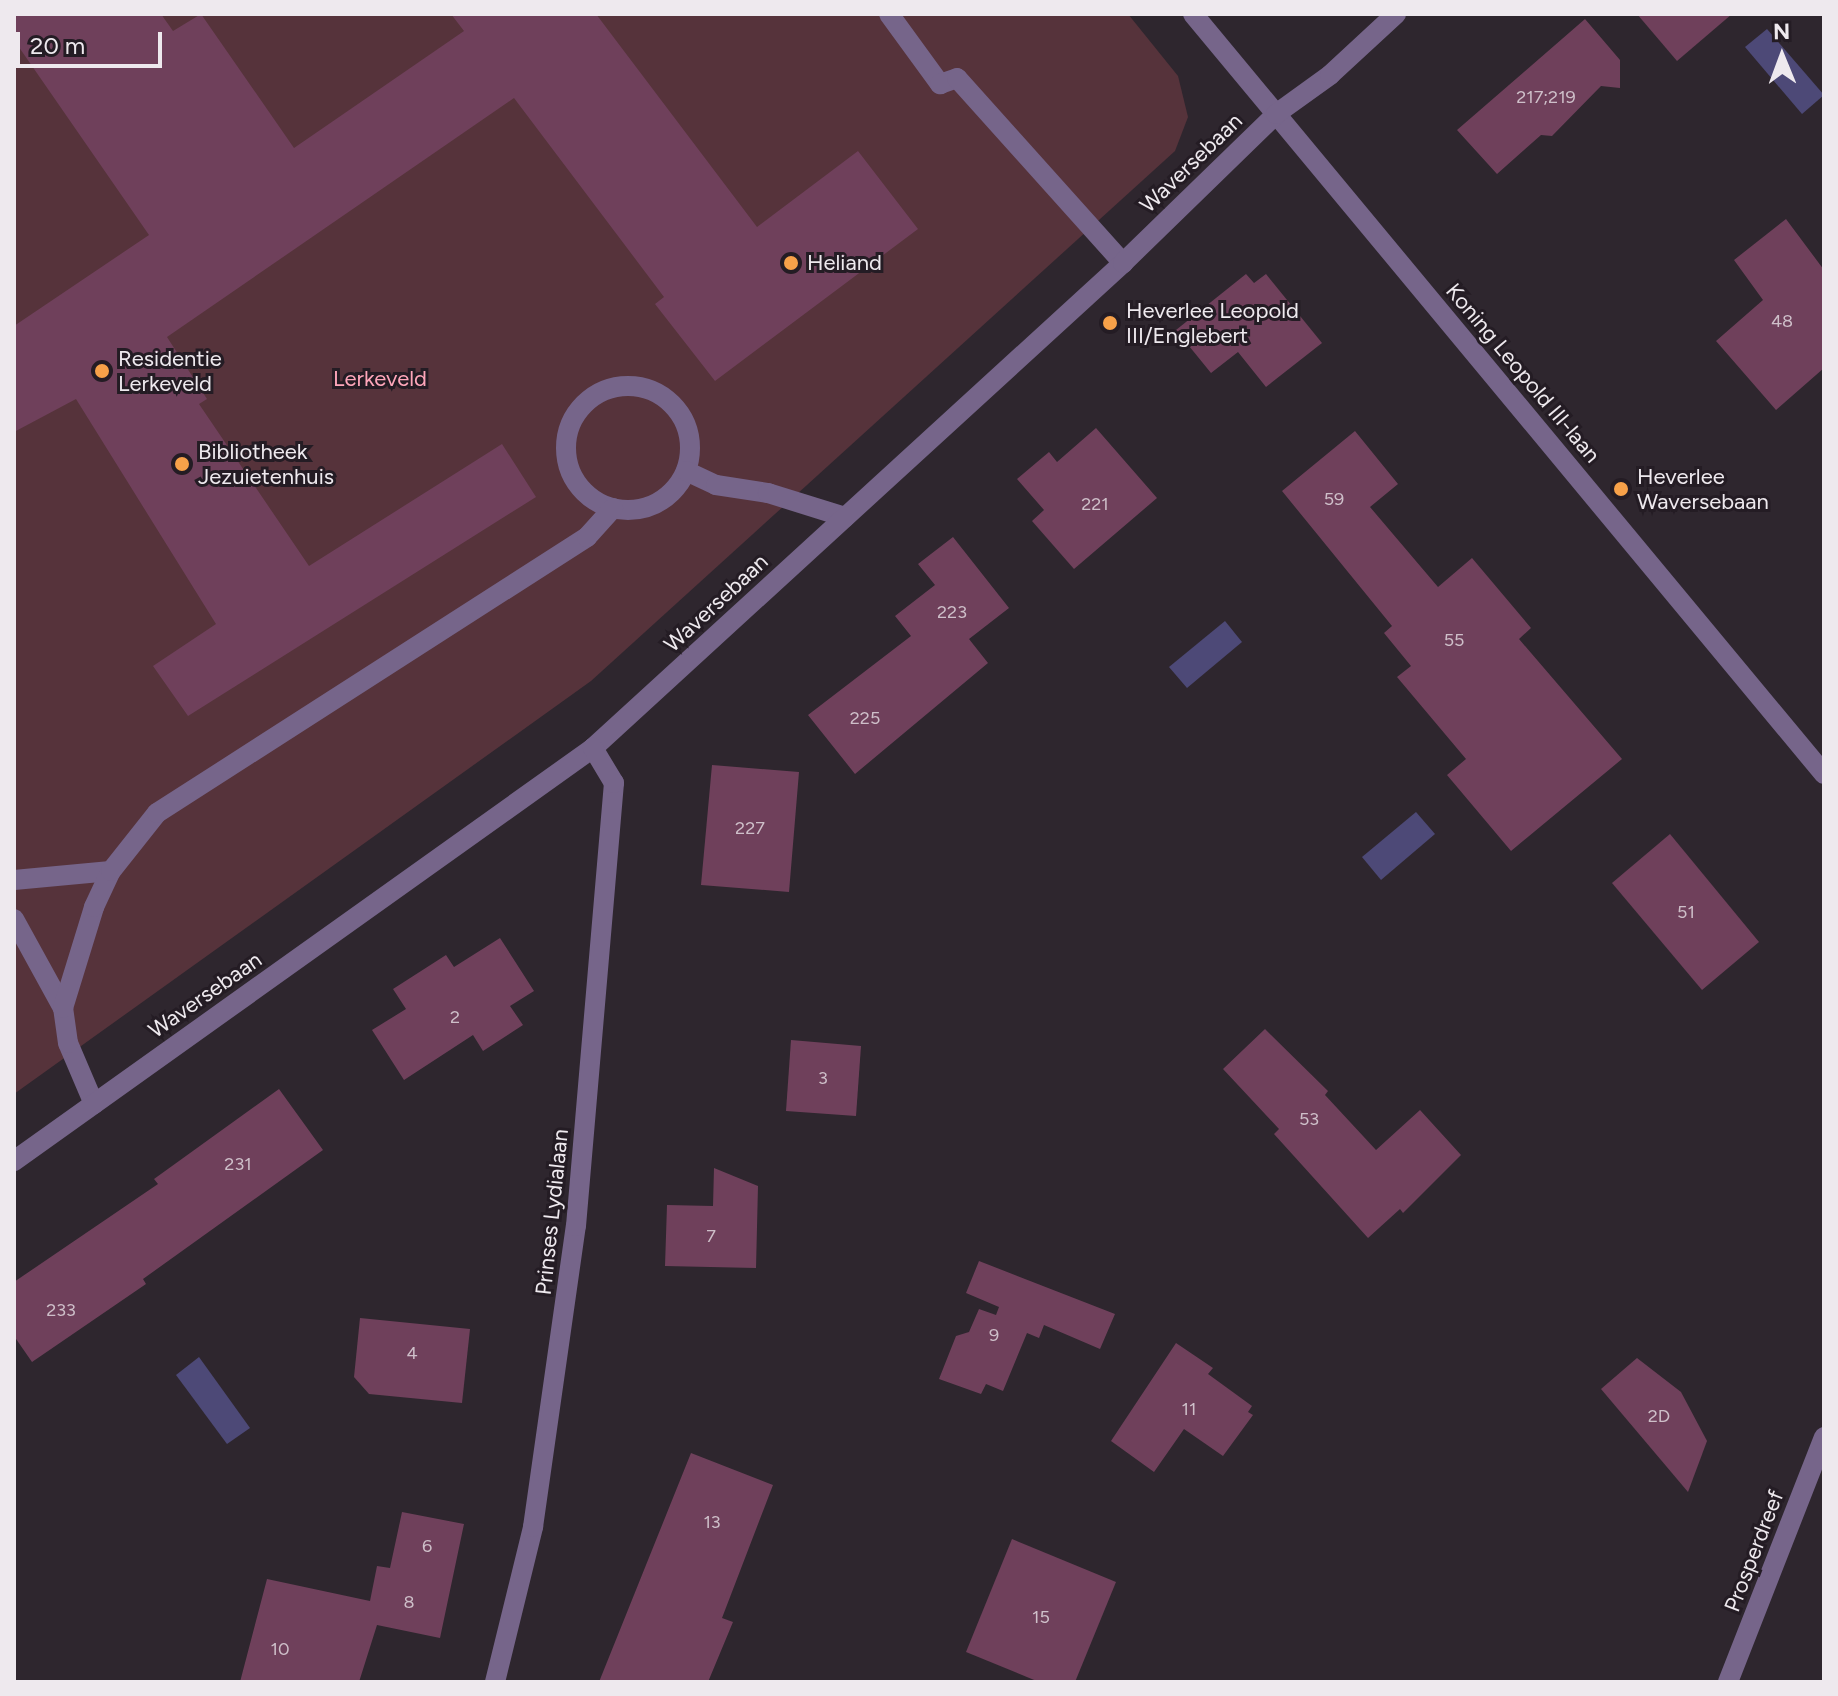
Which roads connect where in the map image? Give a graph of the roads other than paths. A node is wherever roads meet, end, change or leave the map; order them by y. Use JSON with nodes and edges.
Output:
{"nodes":[{"id":1,"x":889,"y":14,"type":"edge"},
{"id":2,"x":1193,"y":14,"type":"edge"},
{"id":3,"x":1396,"y":14,"type":"edge"},
{"id":4,"x":1276,"y":114,"type":"junction"},
{"id":5,"x":1123,"y":263,"type":"junction"},
{"id":6,"x":686,"y":471,"type":"junction"},
{"id":7,"x":613,"y":508,"type":"junction"},
{"id":8,"x":845,"y":517,"type":"junction"},
{"id":9,"x":593,"y":748,"type":"junction"},
{"id":10,"x":1824,"y":774,"type":"edge"},
{"id":11,"x":111,"y":871,"type":"junction"},
{"id":12,"x":14,"y":880,"type":"edge"},
{"id":13,"x":14,"y":919,"type":"edge"},
{"id":14,"x":63,"y":1008,"type":"junction"},
{"id":15,"x":94,"y":1104,"type":"junction"},
{"id":16,"x":14,"y":1161,"type":"edge"},
{"id":17,"x":1824,"y":1437,"type":"edge"},
{"id":18,"x":495,"y":1682,"type":"edge"},
{"id":19,"x":1728,"y":1682,"type":"edge"}],
"edges":[{"from":1,"to":5,"type":"street"},
{"from":2,"to":4,"type":"street","name":"Koning Leopold III-laan"},
{"from":3,"to":4,"type":"street","name":"Waversebaan"},
{"from":4,"to":5,"type":"street","name":"Waversebaan"},
{"from":4,"to":10,"type":"street","name":"Koning Leopold III-laan"},
{"from":5,"to":8,"type":"street","name":"Waversebaan"},
{"from":6,"to":7,"type":"street"},
{"from":6,"to":7,"type":"street"},
{"from":6,"to":8,"type":"street"},
{"from":7,"to":11,"type":"street"},
{"from":8,"to":9,"type":"street","name":"Waversebaan"},
{"from":9,"to":15,"type":"street","name":"Waversebaan"},
{"from":9,"to":18,"type":"street","name":"Prinses Lydialaan"},
{"from":11,"to":12,"type":"street"},
{"from":11,"to":14,"type":"street"},
{"from":13,"to":14,"type":"street"},
{"from":14,"to":15,"type":"street"},
{"from":15,"to":16,"type":"street","name":"Waversebaan"},
{"from":17,"to":19,"type":"street","name":"Prosperdreef"}]}
